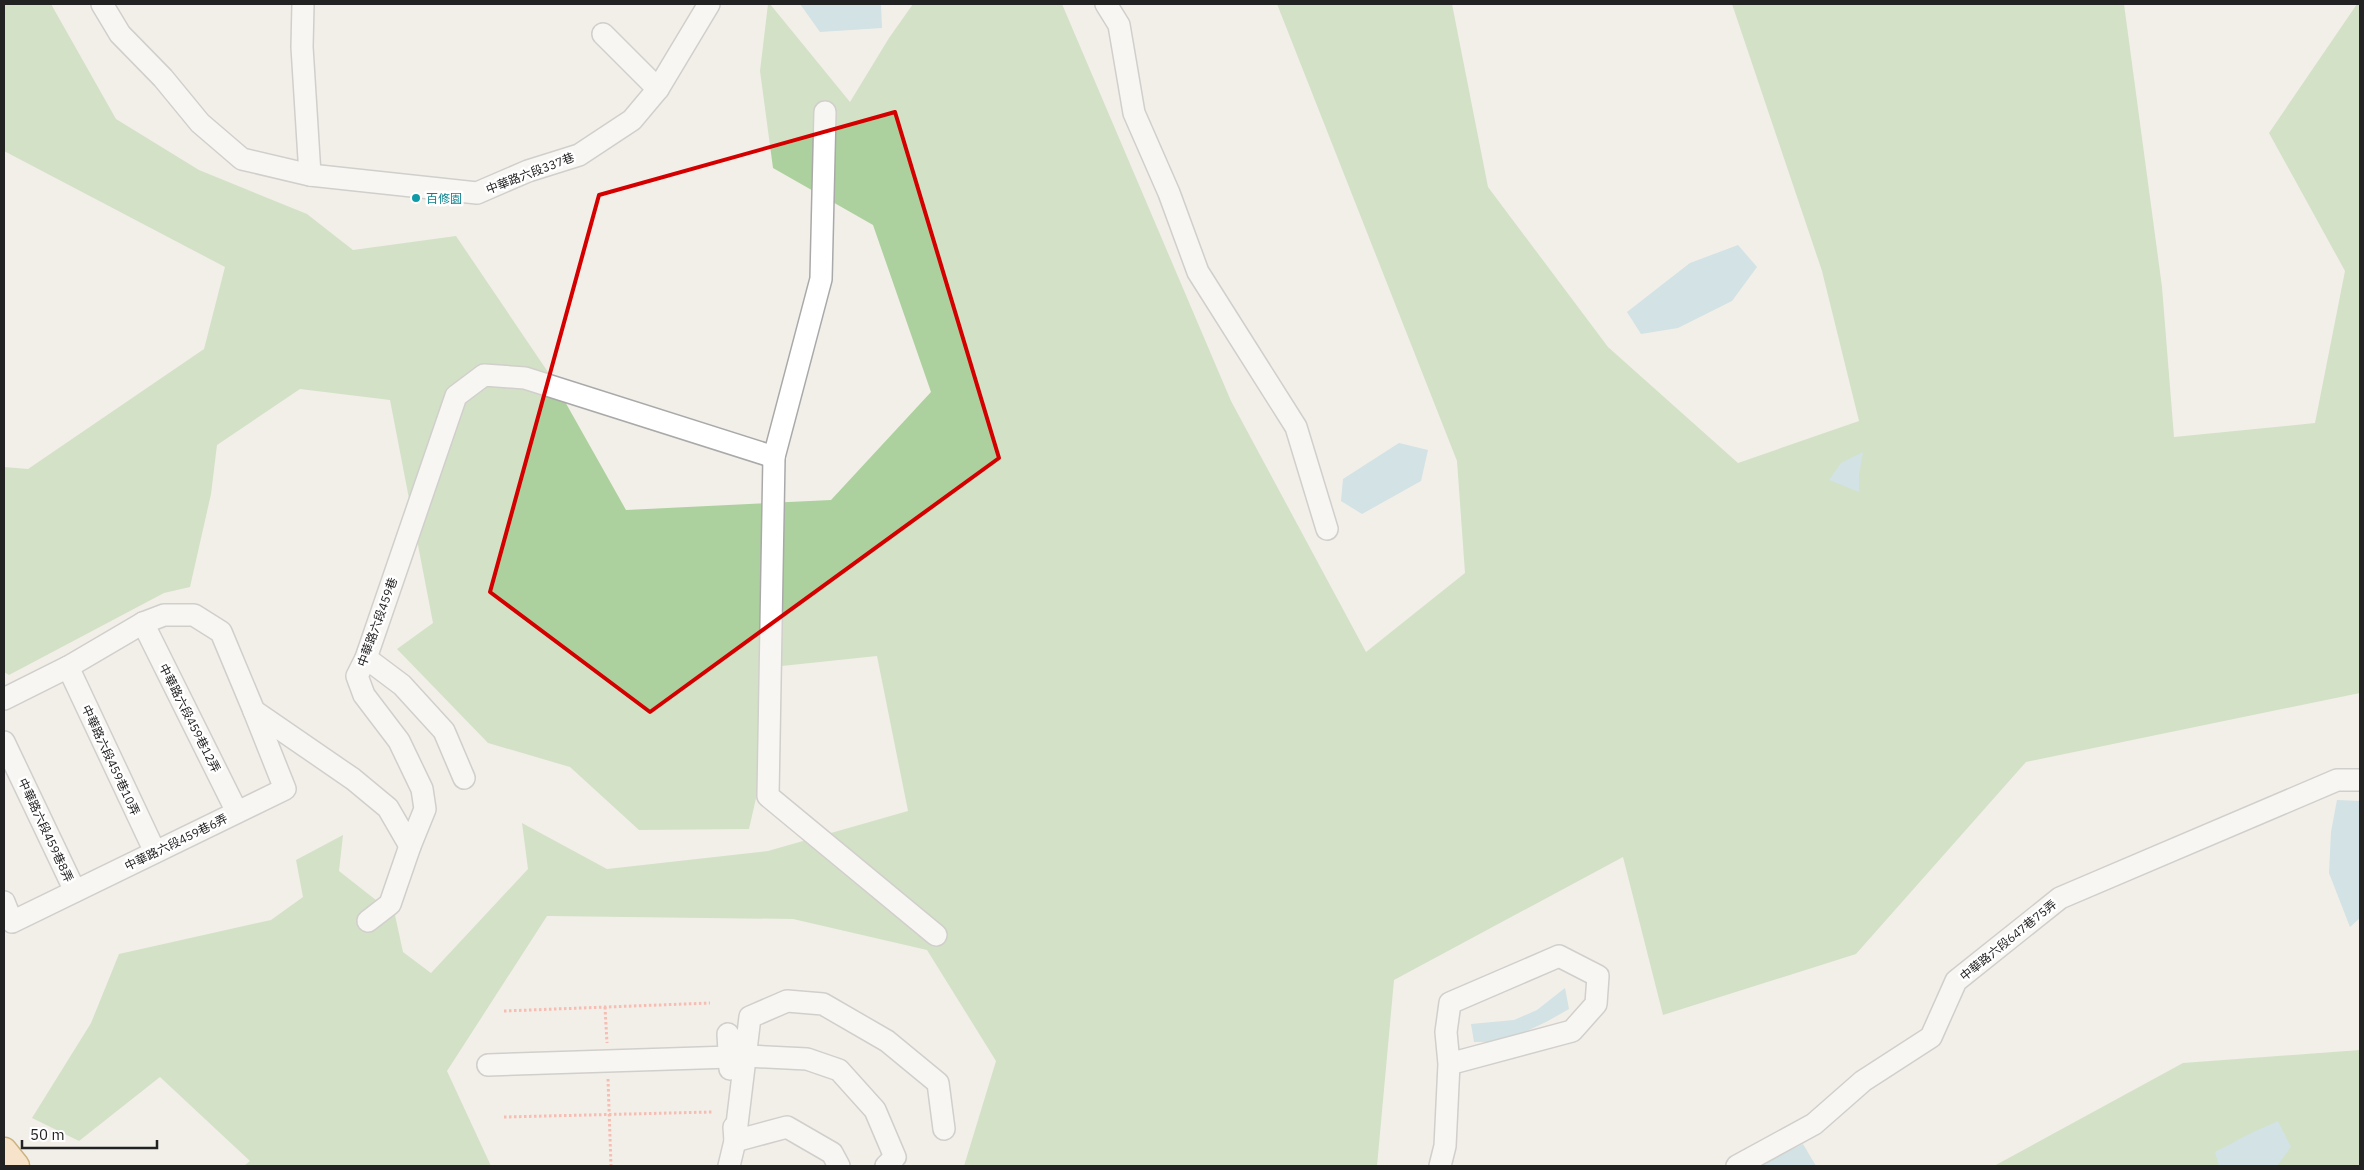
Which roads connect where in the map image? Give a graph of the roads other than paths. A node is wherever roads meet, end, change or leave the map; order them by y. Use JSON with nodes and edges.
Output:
{"nodes":[{"id":1,"x":102,"y":4,"type":"edge"},
{"id":2,"x":303,"y":4,"type":"edge"},
{"id":3,"x":709,"y":4,"type":"edge"},
{"id":4,"x":1106,"y":4,"type":"edge"},
{"id":5,"x":604,"y":34,"type":"dead end"},
{"id":6,"x":658,"y":89,"type":"junction"},
{"id":7,"x":825,"y":112,"type":"dead end"},
{"id":8,"x":310,"y":175,"type":"junction"},
{"id":9,"x":774,"y":458,"type":"junction"},
{"id":10,"x":1327,"y":529,"type":"dead end"},
{"id":11,"x":143,"y":623,"type":"junction"},
{"id":12,"x":366,"y":658,"type":"junction"},
{"id":13,"x":68,"y":667,"type":"junction"},
{"id":14,"x":4,"y":699,"type":"edge"},
{"id":15,"x":254,"y":711,"type":"junction"},
{"id":16,"x":4,"y":742,"type":"edge"},
{"id":17,"x":464,"y":778,"type":"dead end"},
{"id":18,"x":2360,"y":780,"type":"edge"},
{"id":19,"x":237,"y":812,"type":"junction"},
{"id":20,"x":410,"y":846,"type":"junction"},
{"id":21,"x":155,"y":852,"type":"junction"},
{"id":22,"x":75,"y":891,"type":"junction"},
{"id":23,"x":4,"y":902,"type":"edge"},
{"id":24,"x":368,"y":921,"type":"dead end"},
{"id":25,"x":8,"y":922,"type":"edge"},
{"id":26,"x":936,"y":935,"type":"dead end"},
{"id":27,"x":728,"y":1034,"type":"dead end"},
{"id":28,"x":738,"y":1056,"type":"junction"},
{"id":29,"x":1450,"y":1064,"type":"junction"},
{"id":30,"x":488,"y":1065,"type":"dead end"},
{"id":31,"x":944,"y":1129,"type":"dead end"},
{"id":32,"x":735,"y":1141,"type":"junction"},
{"id":33,"x":4,"y":1151,"type":"edge"},
{"id":34,"x":16,"y":1166,"type":"edge"},
{"id":35,"x":729,"y":1166,"type":"edge"},
{"id":36,"x":839,"y":1166,"type":"edge"},
{"id":37,"x":886,"y":1166,"type":"edge"},
{"id":38,"x":1440,"y":1166,"type":"edge"},
{"id":39,"x":1737,"y":1166,"type":"edge"}],
"edges":[{"from":1,"to":8,"type":"lane","name":"中華路六段337巷"},
{"from":2,"to":8,"type":"lane"},
{"from":3,"to":6,"type":"lane","name":"中華路六段337巷"},
{"from":4,"to":10,"type":"lane"},
{"from":5,"to":6,"type":"lane"},
{"from":6,"to":8,"type":"lane","name":"中華路六段337巷"},
{"from":7,"to":9,"type":"lane"},
{"from":9,"to":12,"type":"lane","name":"中華路六段459巷"},
{"from":9,"to":26,"type":"lane"},
{"from":11,"to":13,"type":"lane"},
{"from":11,"to":15,"type":"lane"},
{"from":11,"to":19,"type":"lane","name":"中華路六段459巷12弄"},
{"from":12,"to":17,"type":"lane"},
{"from":12,"to":20,"type":"lane","name":"中華路六段459巷"},
{"from":13,"to":14,"type":"lane"},
{"from":13,"to":21,"type":"lane","name":"中華路六段459巷10弄"},
{"from":15,"to":19,"type":"lane","name":"中華路六段459巷6弄"},
{"from":15,"to":20,"type":"lane"},
{"from":16,"to":22,"type":"lane","name":"中華路六段459巷8弄"},
{"from":18,"to":39,"type":"lane","name":"中華路六段647巷75弄"},
{"from":19,"to":21,"type":"lane","name":"中華路六段459巷6弄"},
{"from":20,"to":24,"type":"lane"},
{"from":21,"to":22,"type":"lane","name":"中華路六段459巷6弄"},
{"from":22,"to":25,"type":"lane","name":"中華路六段459巷6弄"},
{"from":23,"to":25,"type":"lane","name":"中華路六段459巷6弄"},
{"from":27,"to":28,"type":"lane"},
{"from":28,"to":30,"type":"lane"},
{"from":28,"to":31,"type":"lane"},
{"from":28,"to":32,"type":"lane"},
{"from":28,"to":37,"type":"lane"},
{"from":29,"to":29,"type":"lane"},
{"from":29,"to":38,"type":"lane"},
{"from":32,"to":35,"type":"lane"},
{"from":32,"to":36,"type":"lane"},
{"from":33,"to":34,"type":"main road"}]}
